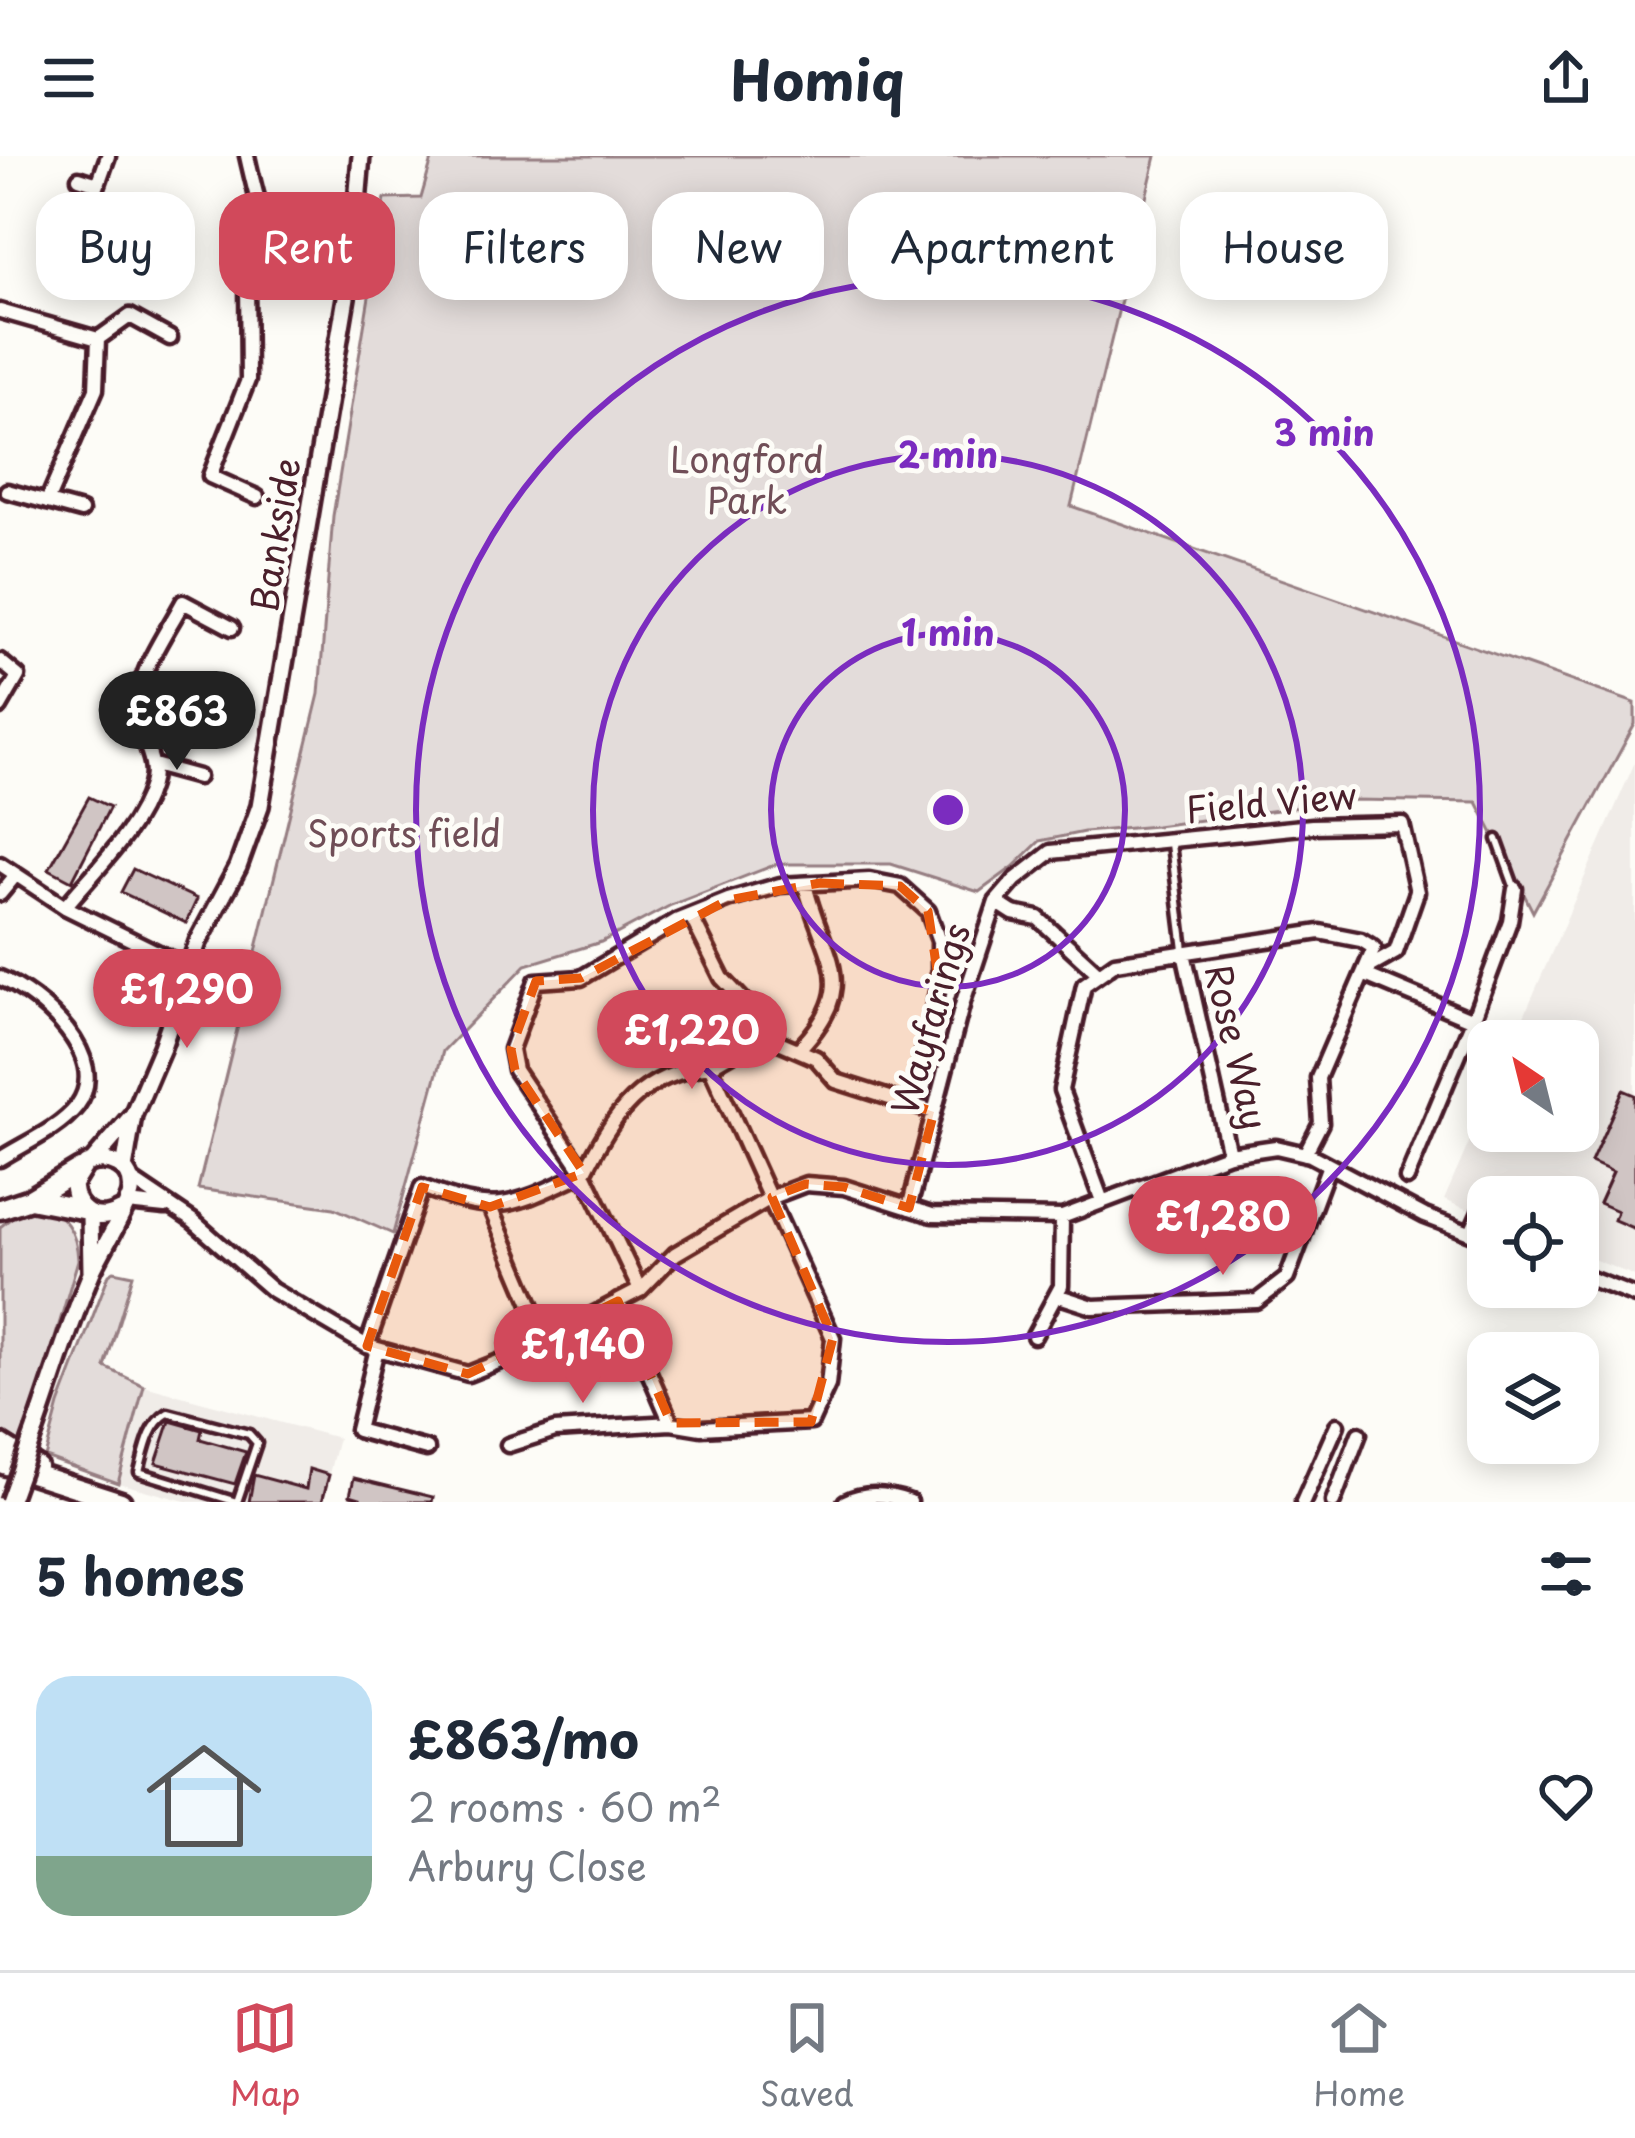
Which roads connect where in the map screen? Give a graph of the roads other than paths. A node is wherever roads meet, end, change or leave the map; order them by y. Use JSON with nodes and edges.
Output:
{"nodes":[{"id":1,"x":108,"y":156,"type":"edge"},
{"id":2,"x":247,"y":156,"type":"edge"},
{"id":3,"x":361,"y":156,"type":"edge"},
{"id":4,"x":79,"y":178,"type":"dead end"},
{"id":5,"x":98,"y":184,"type":"junction"},
{"id":6,"x":95,"y":192,"type":"edge"},
{"id":7,"x":257,"y":192,"type":"edge"},
{"id":8,"x":358,"y":192,"type":"edge"},
{"id":9,"x":136,"y":300,"type":"edge"},
{"id":10,"x":247,"y":300,"type":"edge"},
{"id":11,"x":346,"y":300,"type":"edge"},
{"id":12,"x":0,"y":311,"type":"edge"},
{"id":13,"x":130,"y":316,"type":"junction"},
{"id":14,"x":170,"y":338,"type":"dead end"},
{"id":15,"x":98,"y":340,"type":"junction"},
{"id":16,"x":8,"y":491,"type":"dead end"},
{"id":17,"x":257,"y":496,"type":"dead end"},
{"id":18,"x":47,"y":502,"type":"junction"},
{"id":19,"x":81,"y":512,"type":"dead end"},
{"id":20,"x":232,"y":628,"type":"dead end"},
{"id":21,"x":0,"y":661,"type":"edge"},
{"id":22,"x":0,"y":707,"type":"edge"},
{"id":23,"x":154,"y":765,"type":"junction"},
{"id":24,"x":198,"y":776,"type":"dead end"},
{"id":25,"x":1497,"y":839,"type":"dead end"},
{"id":26,"x":1171,"y":841,"type":"junction"},
{"id":27,"x":0,"y":863,"type":"edge"},
{"id":28,"x":15,"y":876,"type":"junction"},
{"id":29,"x":805,"y":884,"type":"junction"},
{"id":30,"x":1515,"y":889,"type":"joint"},
{"id":31,"x":0,"y":894,"type":"edge"},
{"id":32,"x":996,"y":902,"type":"junction"},
{"id":33,"x":65,"y":907,"type":"junction"},
{"id":34,"x":691,"y":916,"type":"junction"},
{"id":35,"x":1184,"y":953,"type":"junction"},
{"id":36,"x":189,"y":968,"type":"junction"},
{"id":37,"x":1364,"y":972,"type":"junction"},
{"id":38,"x":1100,"y":974,"type":"junction"},
{"id":39,"x":0,"y":978,"type":"edge"},
{"id":40,"x":1473,"y":1020,"type":"joint"},
{"id":41,"x":1467,"y":1032,"type":"edge"},
{"id":42,"x":759,"y":1038,"type":"junction"},
{"id":43,"x":800,"y":1048,"type":"junction"},
{"id":44,"x":710,"y":1066,"type":"junction"},
{"id":45,"x":907,"y":1103,"type":"junction"},
{"id":46,"x":934,"y":1112,"type":"junction"},
{"id":47,"x":133,"y":1114,"type":"junction"},
{"id":48,"x":1229,"y":1154,"type":"junction"},
{"id":49,"x":1305,"y":1154,"type":"junction"},
{"id":50,"x":0,"y":1159,"type":"edge"},
{"id":51,"x":87,"y":1165,"type":"junction"},
{"id":52,"x":1329,"y":1165,"type":"junction"},
{"id":53,"x":584,"y":1173,"type":"junction"},
{"id":54,"x":126,"y":1174,"type":"junction"},
{"id":55,"x":1407,"y":1178,"type":"dead end"},
{"id":56,"x":772,"y":1197,"type":"junction"},
{"id":57,"x":30,"y":1198,"type":"junction"},
{"id":58,"x":1102,"y":1201,"type":"junction"},
{"id":59,"x":124,"y":1207,"type":"junction"},
{"id":60,"x":490,"y":1207,"type":"junction"},
{"id":61,"x":172,"y":1208,"type":"junction"},
{"id":62,"x":909,"y":1208,"type":"junction"},
{"id":63,"x":0,"y":1209,"type":"edge"},
{"id":64,"x":86,"y":1212,"type":"junction"},
{"id":65,"x":1062,"y":1216,"type":"junction"},
{"id":66,"x":1467,"y":1232,"type":"edge"},
{"id":67,"x":91,"y":1274,"type":"junction"},
{"id":68,"x":1599,"y":1282,"type":"edge"},
{"id":69,"x":640,"y":1290,"type":"junction"},
{"id":70,"x":1056,"y":1295,"type":"junction"},
{"id":71,"x":1635,"y":1296,"type":"edge"},
{"id":72,"x":618,"y":1301,"type":"junction"},
{"id":73,"x":1034,"y":1336,"type":"dead end"},
{"id":74,"x":546,"y":1339,"type":"junction"},
{"id":75,"x":372,"y":1348,"type":"junction"},
{"id":76,"x":670,"y":1423,"type":"junction"},
{"id":77,"x":1336,"y":1425,"type":"dead end"},
{"id":78,"x":1359,"y":1434,"type":"dead end"},
{"id":79,"x":0,"y":1444,"type":"edge"},
{"id":80,"x":508,"y":1445,"type":"dead end"},
{"id":81,"x":427,"y":1449,"type":"dead end"},
{"id":82,"x":0,"y":1463,"type":"edge"},
{"id":83,"x":73,"y":1495,"type":"edge"},
{"id":84,"x":1334,"y":1500,"type":"edge"},
{"id":85,"x":9,"y":1502,"type":"edge"},
{"id":86,"x":121,"y":1502,"type":"edge"},
{"id":87,"x":237,"y":1502,"type":"edge"},
{"id":88,"x":845,"y":1502,"type":"edge"},
{"id":89,"x":910,"y":1502,"type":"edge"},
{"id":90,"x":1303,"y":1502,"type":"edge"},
{"id":91,"x":1353,"y":1502,"type":"edge"}],
"edges":[{"from":1,"to":5,"type":"street"},
{"from":2,"to":7,"type":"street"},
{"from":3,"to":8,"type":"street","name":"Bankside"},
{"from":4,"to":5,"type":"street"},
{"from":5,"to":6,"type":"street"},
{"from":9,"to":13,"type":"street"},
{"from":10,"to":17,"type":"street"},
{"from":11,"to":36,"type":"street","name":"Bankside"},
{"from":12,"to":15,"type":"street"},
{"from":13,"to":14,"type":"street"},
{"from":13,"to":15,"type":"street"},
{"from":15,"to":18,"type":"street"},
{"from":16,"to":18,"type":"street"},
{"from":18,"to":19,"type":"street"},
{"from":20,"to":23,"type":"street"},
{"from":21,"to":22,"type":"street"},
{"from":23,"to":24,"type":"street"},
{"from":23,"to":33,"type":"street"},
{"from":25,"to":30,"type":"lane"},
{"from":26,"to":32,"type":"street","name":"Field View"},
{"from":26,"to":35,"type":"lane"},
{"from":26,"to":37,"type":"street","name":"Field View"},
{"from":27,"to":28,"type":"street"},
{"from":28,"to":31,"type":"street"},
{"from":28,"to":33,"type":"street"},
{"from":29,"to":34,"type":"street"},
{"from":29,"to":43,"type":"street"},
{"from":29,"to":45,"type":"street"},
{"from":30,"to":40,"type":"street"},
{"from":32,"to":38,"type":"street","name":"Wayfarings"},
{"from":32,"to":46,"type":"street","name":"Wayfarings"},
{"from":33,"to":36,"type":"street"},
{"from":34,"to":42,"type":"street"},
{"from":34,"to":53,"type":"street"},
{"from":35,"to":37,"type":"street"},
{"from":35,"to":38,"type":"street"},
{"from":35,"to":48,"type":"street","name":"Rose Way"},
{"from":36,"to":47,"type":"street","name":"Bankside"},
{"from":37,"to":40,"type":"street"},
{"from":37,"to":49,"type":"street"},
{"from":38,"to":58,"type":"street"},
{"from":39,"to":50,"type":"street"},
{"from":41,"to":55,"type":"street"},
{"from":42,"to":43,"type":"street"},
{"from":42,"to":44,"type":"street"},
{"from":43,"to":45,"type":"street"},
{"from":44,"to":53,"type":"street"},
{"from":44,"to":56,"type":"street"},
{"from":45,"to":46,"type":"street"},
{"from":46,"to":62,"type":"street","name":"Wayfarings"},
{"from":47,"to":51,"type":"street","name":"Bankside"},
{"from":47,"to":54,"type":"street","name":"Bankside"},
{"from":48,"to":49,"type":"street"},
{"from":48,"to":58,"type":"street"},
{"from":49,"to":52,"type":"street"},
{"from":51,"to":54,"type":"street"},
{"from":51,"to":57,"type":"main road"},
{"from":51,"to":64,"type":"street"},
{"from":52,"to":66,"type":"street"},
{"from":52,"to":70,"type":"street"},
{"from":53,"to":60,"type":"street"},
{"from":53,"to":69,"type":"street"},
{"from":54,"to":59,"type":"street"},
{"from":54,"to":61,"type":"street"},
{"from":56,"to":62,"type":"street"},
{"from":56,"to":69,"type":"street"},
{"from":56,"to":76,"type":"street"},
{"from":57,"to":63,"type":"main road"},
{"from":57,"to":64,"type":"main road"},
{"from":58,"to":65,"type":"street"},
{"from":59,"to":61,"type":"street"},
{"from":59,"to":64,"type":"street"},
{"from":59,"to":67,"type":"street"},
{"from":60,"to":74,"type":"street"},
{"from":60,"to":75,"type":"street"},
{"from":61,"to":75,"type":"street"},
{"from":62,"to":65,"type":"street"},
{"from":64,"to":67,"type":"street"},
{"from":65,"to":70,"type":"street"},
{"from":67,"to":85,"type":"street","bridge":true},
{"from":68,"to":71,"type":"street"},
{"from":69,"to":72,"type":"street"},
{"from":70,"to":73,"type":"street"},
{"from":72,"to":74,"type":"street"},
{"from":72,"to":76,"type":"street"},
{"from":74,"to":75,"type":"street"},
{"from":75,"to":81,"type":"street"},
{"from":76,"to":80,"type":"street"},
{"from":77,"to":90,"type":"street"},
{"from":78,"to":84,"type":"street"},
{"from":79,"to":83,"type":"main road"},
{"from":82,"to":83,"type":"main road"},
{"from":83,"to":86,"type":"main road"},
{"from":84,"to":91,"type":"street"},
{"from":87,"to":87,"type":"lane"},
{"from":88,"to":89,"type":"street"}]}
